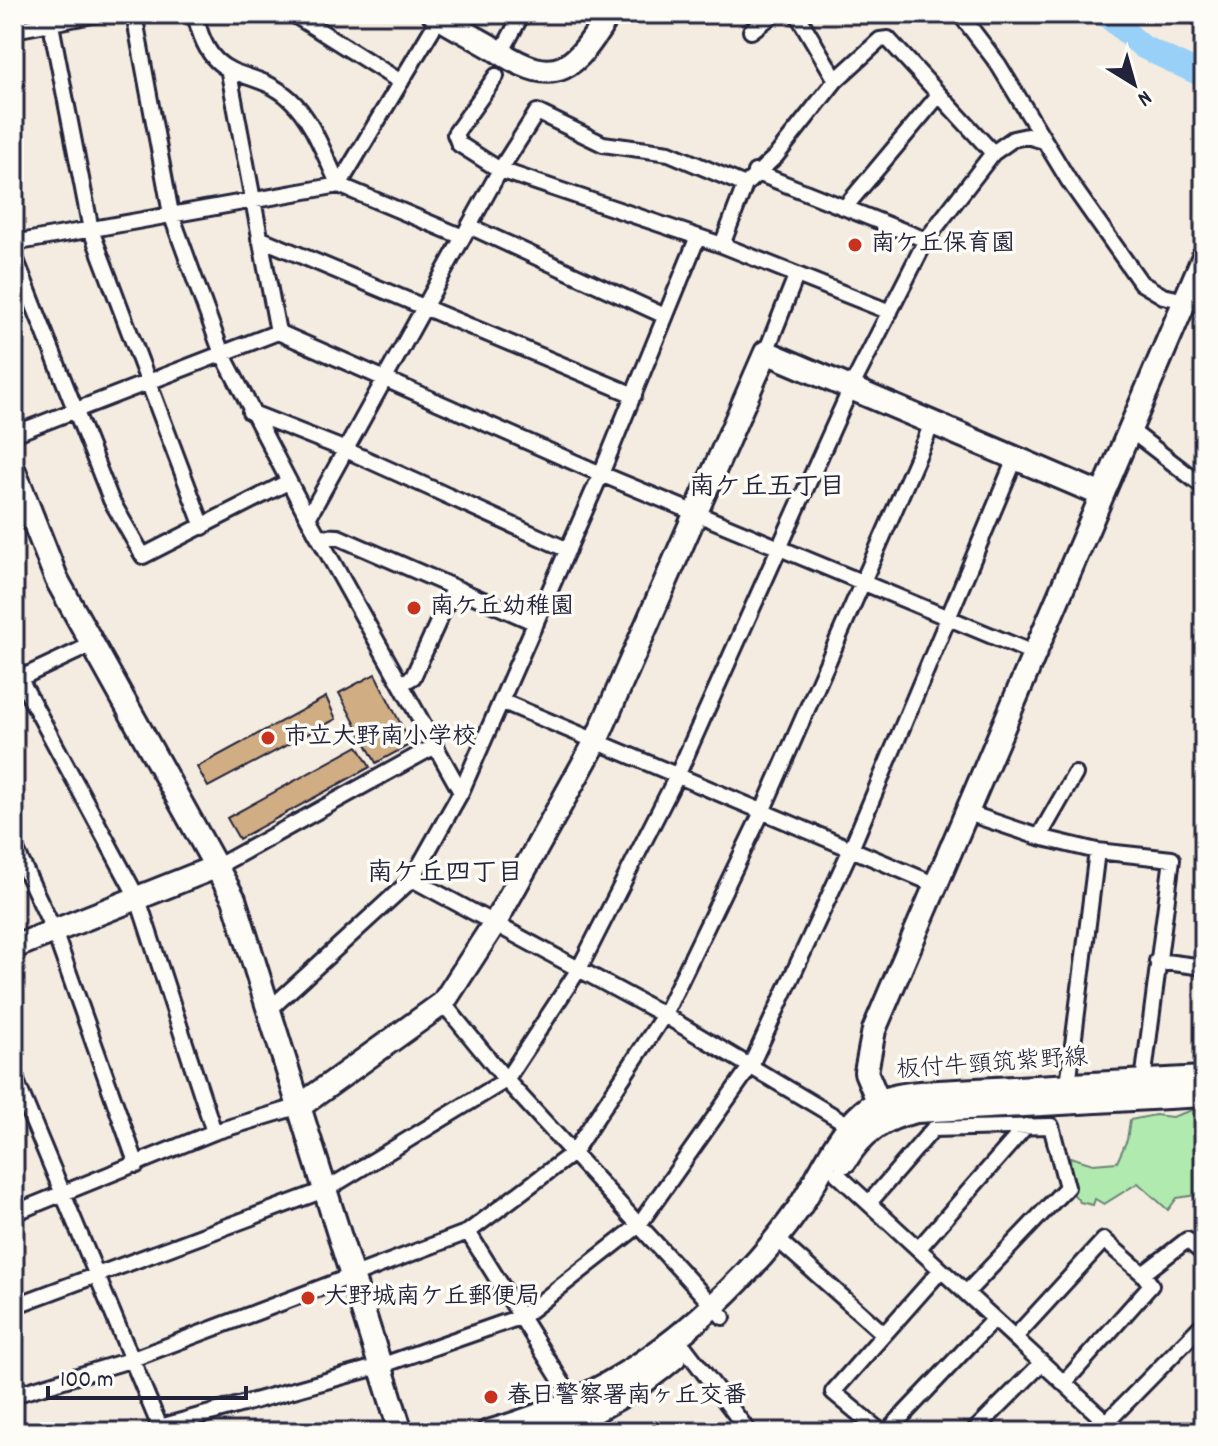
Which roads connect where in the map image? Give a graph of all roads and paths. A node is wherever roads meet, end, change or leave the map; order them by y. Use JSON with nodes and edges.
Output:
{"nodes":[{"id":1,"x":98,"y":14,"type":"edge"},
{"id":2,"x":134,"y":14,"type":"edge"},
{"id":3,"x":195,"y":14,"type":"edge"},
{"id":4,"x":293,"y":14,"type":"edge"},
{"id":5,"x":522,"y":14,"type":"edge"},
{"id":6,"x":609,"y":14,"type":"edge"},
{"id":7,"x":774,"y":14,"type":"edge"},
{"id":8,"x":797,"y":14,"type":"edge"},
{"id":9,"x":960,"y":14,"type":"edge"},
{"id":10,"x":437,"y":16,"type":"edge"},
{"id":11,"x":50,"y":18,"type":"edge"},
{"id":12,"x":14,"y":30,"type":"edge"},
{"id":13,"x":751,"y":31,"type":"dead end"},
{"id":14,"x":501,"y":53,"type":"junction"},
{"id":15,"x":229,"y":73,"type":"junction"},
{"id":16,"x":496,"y":76,"type":"dead end"},
{"id":17,"x":836,"y":80,"type":"junction"},
{"id":18,"x":401,"y":82,"type":"junction"},
{"id":19,"x":938,"y":96,"type":"junction"},
{"id":20,"x":1044,"y":141,"type":"junction"},
{"id":21,"x":993,"y":153,"type":"junction"},
{"id":22,"x":500,"y":170,"type":"junction"},
{"id":23,"x":755,"y":172,"type":"junction"},
{"id":24,"x":339,"y":185,"type":"junction"},
{"id":25,"x":745,"y":185,"type":"junction"},
{"id":26,"x":253,"y":199,"type":"junction"},
{"id":27,"x":846,"y":206,"type":"junction"},
{"id":28,"x":171,"y":214,"type":"junction"},
{"id":29,"x":91,"y":230,"type":"junction"},
{"id":30,"x":466,"y":232,"type":"junction"},
{"id":31,"x":259,"y":238,"type":"junction"},
{"id":32,"x":697,"y":239,"type":"junction"},
{"id":33,"x":926,"y":240,"type":"junction"},
{"id":34,"x":14,"y":243,"type":"edge"},
{"id":35,"x":722,"y":245,"type":"junction"},
{"id":36,"x":14,"y":255,"type":"edge"},
{"id":37,"x":1204,"y":256,"type":"edge"},
{"id":38,"x":796,"y":276,"type":"junction"},
{"id":39,"x":1194,"y":302,"type":"edge"},
{"id":40,"x":423,"y":309,"type":"junction"},
{"id":41,"x":890,"y":312,"type":"junction"},
{"id":42,"x":665,"y":316,"type":"junction"},
{"id":43,"x":278,"y":332,"type":"junction"},
{"id":44,"x":221,"y":351,"type":"junction"},
{"id":45,"x":766,"y":352,"type":"junction"},
{"id":46,"x":385,"y":379,"type":"junction"},
{"id":47,"x":148,"y":380,"type":"junction"},
{"id":48,"x":850,"y":390,"type":"junction"},
{"id":49,"x":634,"y":395,"type":"junction"},
{"id":50,"x":74,"y":410,"type":"junction"},
{"id":51,"x":250,"y":412,"type":"junction"},
{"id":52,"x":932,"y":424,"type":"junction"},
{"id":53,"x":1129,"y":429,"type":"junction"},
{"id":54,"x":14,"y":434,"type":"edge"},
{"id":55,"x":346,"y":450,"type":"junction"},
{"id":56,"x":1015,"y":459,"type":"junction"},
{"id":57,"x":14,"y":471,"type":"edge"},
{"id":58,"x":601,"y":474,"type":"junction"},
{"id":59,"x":288,"y":482,"type":"junction"},
{"id":60,"x":1204,"y":487,"type":"edge"},
{"id":61,"x":1102,"y":495,"type":"junction"},
{"id":62,"x":696,"y":511,"type":"junction"},
{"id":63,"x":308,"y":518,"type":"junction"},
{"id":64,"x":203,"y":527,"type":"junction"},
{"id":65,"x":318,"y":536,"type":"junction"},
{"id":66,"x":779,"y":546,"type":"junction"},
{"id":67,"x":568,"y":550,"type":"junction"},
{"id":68,"x":863,"y":582,"type":"junction"},
{"id":69,"x":453,"y":589,"type":"junction"},
{"id":70,"x":948,"y":618,"type":"junction"},
{"id":71,"x":536,"y":623,"type":"junction"},
{"id":72,"x":93,"y":644,"type":"junction"},
{"id":73,"x":1033,"y":653,"type":"junction"},
{"id":74,"x":17,"y":680,"type":"edge"},
{"id":75,"x":401,"y":684,"type":"junction"},
{"id":76,"x":501,"y":701,"type":"junction"},
{"id":77,"x":596,"y":741,"type":"junction"},
{"id":78,"x":435,"y":746,"type":"junction"},
{"id":79,"x":1075,"y":774,"type":"dead end"},
{"id":80,"x":677,"y":776,"type":"junction"},
{"id":81,"x":461,"y":792,"type":"junction"},
{"id":82,"x":762,"y":812,"type":"junction"},
{"id":83,"x":965,"y":812,"type":"junction"},
{"id":84,"x":1039,"y":837,"type":"junction"},
{"id":85,"x":14,"y":846,"type":"edge"},
{"id":86,"x":851,"y":849,"type":"junction"},
{"id":87,"x":1097,"y":851,"type":"junction"},
{"id":88,"x":218,"y":866,"type":"junction"},
{"id":89,"x":412,"y":879,"type":"junction"},
{"id":90,"x":934,"y":884,"type":"junction"},
{"id":91,"x":138,"y":899,"type":"junction"},
{"id":92,"x":496,"y":921,"type":"junction"},
{"id":93,"x":54,"y":931,"type":"junction"},
{"id":94,"x":14,"y":947,"type":"edge"},
{"id":95,"x":1157,"y":961,"type":"junction"},
{"id":96,"x":1204,"y":967,"type":"edge"},
{"id":97,"x":579,"y":969,"type":"junction"},
{"id":98,"x":443,"y":1003,"type":"junction"},
{"id":99,"x":271,"y":1008,"type":"junction"},
{"id":100,"x":664,"y":1015,"type":"junction"},
{"id":101,"x":750,"y":1067,"type":"junction"},
{"id":102,"x":14,"y":1076,"type":"edge"},
{"id":103,"x":1204,"y":1078,"type":"edge"},
{"id":104,"x":506,"y":1080,"type":"junction"},
{"id":105,"x":1068,"y":1085,"type":"junction"},
{"id":106,"x":1142,"y":1090,"type":"junction"},
{"id":107,"x":1204,"y":1095,"type":"edge"},
{"id":108,"x":300,"y":1106,"type":"junction"},
{"id":109,"x":882,"y":1111,"type":"junction"},
{"id":110,"x":1026,"y":1126,"type":"junction"},
{"id":111,"x":857,"y":1131,"type":"junction"},
{"id":112,"x":214,"y":1132,"type":"junction"},
{"id":113,"x":573,"y":1153,"type":"junction"},
{"id":114,"x":137,"y":1165,"type":"junction"},
{"id":115,"x":837,"y":1174,"type":"junction"},
{"id":116,"x":327,"y":1189,"type":"junction"},
{"id":117,"x":61,"y":1195,"type":"junction"},
{"id":118,"x":869,"y":1203,"type":"junction"},
{"id":119,"x":14,"y":1213,"type":"edge"},
{"id":120,"x":638,"y":1226,"type":"junction"},
{"id":121,"x":468,"y":1232,"type":"junction"},
{"id":122,"x":782,"y":1243,"type":"junction"},
{"id":123,"x":919,"y":1248,"type":"junction"},
{"id":124,"x":1204,"y":1254,"type":"edge"},
{"id":125,"x":941,"y":1270,"type":"junction"},
{"id":126,"x":1143,"y":1274,"type":"junction"},
{"id":127,"x":95,"y":1277,"type":"junction"},
{"id":128,"x":353,"y":1278,"type":"junction"},
{"id":129,"x":966,"y":1293,"type":"junction"},
{"id":130,"x":14,"y":1306,"type":"edge"},
{"id":131,"x":718,"y":1312,"type":"junction"},
{"id":132,"x":523,"y":1316,"type":"junction"},
{"id":133,"x":994,"y":1319,"type":"junction"},
{"id":134,"x":1204,"y":1323,"type":"edge"},
{"id":135,"x":884,"y":1334,"type":"junction"},
{"id":136,"x":1015,"y":1337,"type":"junction"},
{"id":137,"x":679,"y":1344,"type":"junction"},
{"id":138,"x":130,"y":1360,"type":"junction"},
{"id":139,"x":1042,"y":1363,"type":"junction"},
{"id":140,"x":380,"y":1366,"type":"junction"},
{"id":141,"x":1064,"y":1383,"type":"junction"},
{"id":142,"x":14,"y":1395,"type":"edge"},
{"id":143,"x":577,"y":1411,"type":"junction"},
{"id":144,"x":1112,"y":1427,"type":"edge"},
{"id":145,"x":161,"y":1430,"type":"edge"},
{"id":146,"x":742,"y":1430,"type":"edge"},
{"id":147,"x":401,"y":1432,"type":"edge"},
{"id":148,"x":488,"y":1432,"type":"edge"},
{"id":149,"x":549,"y":1432,"type":"edge"},
{"id":150,"x":884,"y":1432,"type":"edge"},
{"id":151,"x":973,"y":1432,"type":"edge"},
{"id":152,"x":1092,"y":1432,"type":"edge"}],
"edges":[{"from":1,"to":11,"type":"street"},
{"from":2,"to":28,"type":"street"},
{"from":3,"to":15,"type":"street"},
{"from":4,"to":18,"type":"street"},
{"from":5,"to":14,"type":"street"},
{"from":6,"to":14,"type":"street"},
{"from":7,"to":13,"type":"street"},
{"from":8,"to":17,"type":"street"},
{"from":9,"to":20,"type":"street"},
{"from":10,"to":14,"type":"street"},
{"from":10,"to":18,"type":"street"},
{"from":11,"to":12,"type":"street"},
{"from":11,"to":29,"type":"street"},
{"from":15,"to":24,"type":"street"},
{"from":15,"to":26,"type":"street"},
{"from":16,"to":22,"type":"street"},
{"from":17,"to":19,"type":"street"},
{"from":17,"to":23,"type":"street"},
{"from":18,"to":24,"type":"street"},
{"from":19,"to":21,"type":"street"},
{"from":19,"to":27,"type":"street"},
{"from":20,"to":21,"type":"street"},
{"from":20,"to":39,"type":"street"},
{"from":21,"to":33,"type":"street"},
{"from":22,"to":25,"type":"street"},
{"from":22,"to":30,"type":"street"},
{"from":22,"to":32,"type":"street"},
{"from":23,"to":25,"type":"street"},
{"from":23,"to":27,"type":"street"},
{"from":24,"to":26,"type":"street"},
{"from":24,"to":30,"type":"street"},
{"from":25,"to":35,"type":"street"},
{"from":26,"to":28,"type":"street"},
{"from":26,"to":31,"type":"street"},
{"from":27,"to":33,"type":"street"},
{"from":28,"to":29,"type":"street"},
{"from":28,"to":44,"type":"street"},
{"from":29,"to":34,"type":"street"},
{"from":29,"to":47,"type":"street"},
{"from":30,"to":40,"type":"street"},
{"from":30,"to":42,"type":"street"},
{"from":31,"to":40,"type":"street"},
{"from":31,"to":43,"type":"street"},
{"from":32,"to":35,"type":"street"},
{"from":32,"to":42,"type":"street"},
{"from":33,"to":41,"type":"street"},
{"from":35,"to":38,"type":"street"},
{"from":36,"to":50,"type":"street"},
{"from":37,"to":39,"type":"street"},
{"from":38,"to":41,"type":"street"},
{"from":38,"to":45,"type":"street"},
{"from":39,"to":53,"type":"street"},
{"from":40,"to":46,"type":"street"},
{"from":40,"to":49,"type":"street"},
{"from":41,"to":48,"type":"street"},
{"from":42,"to":49,"type":"street"},
{"from":43,"to":44,"type":"street"},
{"from":43,"to":46,"type":"street"},
{"from":44,"to":47,"type":"street"},
{"from":44,"to":51,"type":"street"},
{"from":45,"to":48,"type":"street"},
{"from":45,"to":62,"type":"street"},
{"from":46,"to":55,"type":"street"},
{"from":46,"to":58,"type":"street"},
{"from":47,"to":50,"type":"street"},
{"from":47,"to":64,"type":"street"},
{"from":48,"to":52,"type":"street"},
{"from":48,"to":66,"type":"street"},
{"from":49,"to":58,"type":"street"},
{"from":50,"to":54,"type":"street"},
{"from":50,"to":64,"type":"street"},
{"from":51,"to":55,"type":"street"},
{"from":51,"to":59,"type":"street"},
{"from":52,"to":56,"type":"street"},
{"from":52,"to":68,"type":"street"},
{"from":53,"to":60,"type":"street"},
{"from":53,"to":61,"type":"street"},
{"from":55,"to":63,"type":"street"},
{"from":55,"to":67,"type":"street"},
{"from":56,"to":61,"type":"street"},
{"from":56,"to":70,"type":"street"},
{"from":57,"to":72,"type":"street"},
{"from":58,"to":62,"type":"street"},
{"from":58,"to":67,"type":"street"},
{"from":59,"to":63,"type":"street"},
{"from":59,"to":64,"type":"street"},
{"from":61,"to":73,"type":"street"},
{"from":62,"to":66,"type":"street"},
{"from":62,"to":77,"type":"street"},
{"from":63,"to":65,"type":"street"},
{"from":65,"to":69,"type":"street"},
{"from":65,"to":75,"type":"street"},
{"from":66,"to":68,"type":"street"},
{"from":66,"to":80,"type":"street"},
{"from":67,"to":71,"type":"street"},
{"from":68,"to":70,"type":"street"},
{"from":68,"to":82,"type":"street"},
{"from":69,"to":71,"type":"street"},
{"from":69,"to":75,"type":"street"},
{"from":70,"to":73,"type":"street"},
{"from":70,"to":86,"type":"street"},
{"from":71,"to":76,"type":"street"},
{"from":72,"to":74,"type":"street"},
{"from":72,"to":88,"type":"street"},
{"from":73,"to":83,"type":"street"},
{"from":74,"to":91,"type":"street"},
{"from":75,"to":78,"type":"street"},
{"from":76,"to":77,"type":"street"},
{"from":76,"to":81,"type":"street"},
{"from":77,"to":80,"type":"street"},
{"from":77,"to":92,"type":"street"},
{"from":78,"to":81,"type":"street"},
{"from":78,"to":88,"type":"street"},
{"from":79,"to":84,"type":"street"},
{"from":80,"to":82,"type":"street"},
{"from":80,"to":97,"type":"street"},
{"from":81,"to":89,"type":"street"},
{"from":82,"to":86,"type":"street"},
{"from":82,"to":100,"type":"street"},
{"from":83,"to":84,"type":"street"},
{"from":83,"to":90,"type":"street"},
{"from":84,"to":87,"type":"street"},
{"from":85,"to":93,"type":"street"},
{"from":86,"to":90,"type":"street"},
{"from":86,"to":101,"type":"street"},
{"from":87,"to":95,"type":"street"},
{"from":87,"to":105,"type":"street"},
{"from":88,"to":91,"type":"street"},
{"from":88,"to":99,"type":"street"},
{"from":89,"to":92,"type":"street"},
{"from":89,"to":99,"type":"street"},
{"from":90,"to":109,"type":"street"},
{"from":91,"to":93,"type":"street"},
{"from":91,"to":112,"type":"street"},
{"from":92,"to":97,"type":"street"},
{"from":92,"to":98,"type":"street"},
{"from":93,"to":94,"type":"street"},
{"from":93,"to":114,"type":"street"},
{"from":95,"to":96,"type":"street"},
{"from":95,"to":106,"type":"street"},
{"from":97,"to":100,"type":"street"},
{"from":97,"to":104,"type":"street"},
{"from":98,"to":104,"type":"street"},
{"from":98,"to":108,"type":"street"},
{"from":99,"to":108,"type":"street"},
{"from":100,"to":101,"type":"street"},
{"from":100,"to":113,"type":"street"},
{"from":101,"to":111,"type":"street"},
{"from":101,"to":120,"type":"street"},
{"from":102,"to":117,"type":"street"},
{"from":103,"to":106,"type":"street","name":"板付牛頸筑紫野線"},
{"from":104,"to":113,"type":"street"},
{"from":104,"to":116,"type":"street"},
{"from":105,"to":106,"type":"street","name":"板付牛頸筑紫野線"},
{"from":105,"to":109,"type":"street","name":"板付牛頸筑紫野線"},
{"from":106,"to":107,"type":"street","name":"板付牛頸筑紫野線"},
{"from":106,"to":109,"type":"street","name":"板付牛頸筑紫野線"},
{"from":108,"to":112,"type":"street"},
{"from":108,"to":116,"type":"street"},
{"from":109,"to":111,"type":"street","name":"板付牛頸筑紫野線"},
{"from":110,"to":118,"type":"street"},
{"from":110,"to":123,"type":"street"},
{"from":110,"to":129,"type":"street"},
{"from":111,"to":115,"type":"street","name":"板付牛頸筑紫野線"},
{"from":111,"to":122,"type":"street","name":"板付牛頸筑紫野線"},
{"from":112,"to":114,"type":"street"},
{"from":113,"to":120,"type":"street"},
{"from":113,"to":121,"type":"street"},
{"from":114,"to":117,"type":"street"},
{"from":115,"to":118,"type":"street"},
{"from":115,"to":122,"type":"street","name":"板付牛頸筑紫野線"},
{"from":116,"to":127,"type":"street"},
{"from":116,"to":128,"type":"street"},
{"from":117,"to":119,"type":"street"},
{"from":117,"to":127,"type":"street"},
{"from":118,"to":123,"type":"street"},
{"from":120,"to":131,"type":"street"},
{"from":120,"to":132,"type":"street"},
{"from":121,"to":128,"type":"street"},
{"from":121,"to":132,"type":"street"},
{"from":122,"to":131,"type":"street","name":"板付牛頸筑紫野線"},
{"from":122,"to":135,"type":"street"},
{"from":123,"to":125,"type":"street"},
{"from":124,"to":126,"type":"street"},
{"from":125,"to":129,"type":"street"},
{"from":125,"to":135,"type":"street"},
{"from":126,"to":136,"type":"street"},
{"from":126,"to":141,"type":"street"},
{"from":127,"to":130,"type":"street"},
{"from":127,"to":138,"type":"street"},
{"from":128,"to":138,"type":"street"},
{"from":128,"to":140,"type":"street"},
{"from":129,"to":133,"type":"street"},
{"from":131,"to":137,"type":"street","name":"板付牛頸筑紫野線"},
{"from":132,"to":140,"type":"street"},
{"from":132,"to":143,"type":"street"},
{"from":133,"to":136,"type":"street"},
{"from":133,"to":150,"type":"street"},
{"from":134,"to":144,"type":"street"},
{"from":135,"to":150,"type":"street"},
{"from":136,"to":139,"type":"street"},
{"from":137,"to":143,"type":"street","name":"板付牛頸筑紫野線"},
{"from":137,"to":146,"type":"street"},
{"from":138,"to":142,"type":"street"},
{"from":138,"to":145,"type":"street"},
{"from":139,"to":141,"type":"street"},
{"from":139,"to":151,"type":"street"},
{"from":140,"to":145,"type":"street"},
{"from":140,"to":147,"type":"street"},
{"from":141,"to":144,"type":"street"},
{"from":143,"to":148,"type":"street","name":"板付牛頸筑紫野線"},
{"from":143,"to":149,"type":"street","name":"板付牛頸筑紫野線"},
{"from":144,"to":152,"type":"street"}]}
